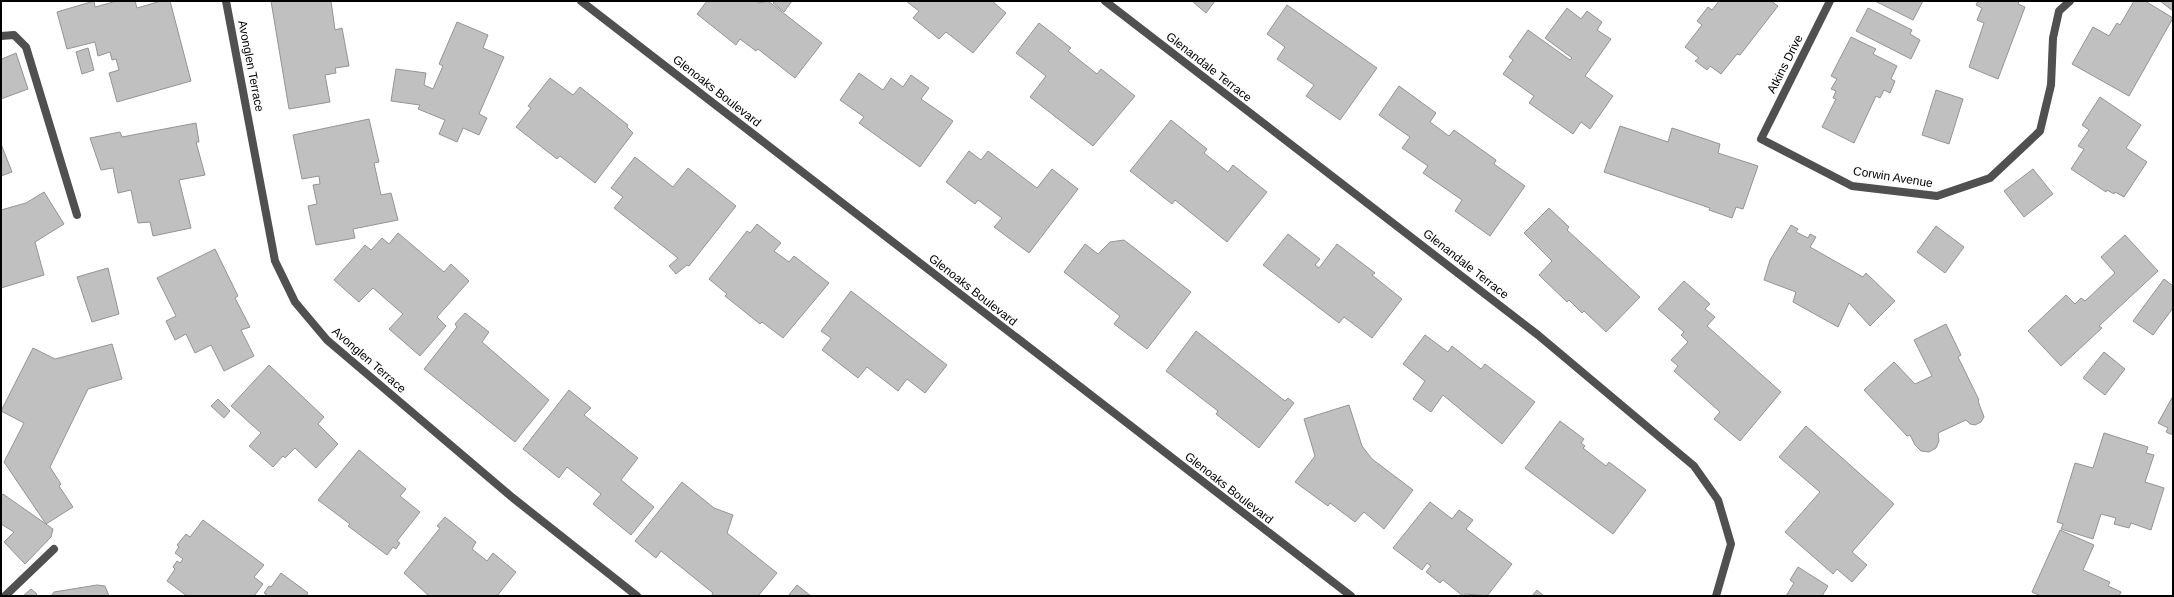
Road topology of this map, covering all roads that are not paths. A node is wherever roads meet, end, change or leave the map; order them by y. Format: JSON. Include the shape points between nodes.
{"nodes":[{"id":1,"x":226,"y":1,"type":"edge"},
{"id":2,"x":581,"y":1,"type":"edge"},
{"id":3,"x":1105,"y":1,"type":"edge"},
{"id":4,"x":1830,"y":1,"type":"edge"},
{"id":5,"x":2070,"y":1,"type":"edge"},
{"id":6,"x":1,"y":36,"type":"edge"},
{"id":7,"x":1761,"y":139,"type":"joint"},
{"id":8,"x":77,"y":215,"type":"dead end"},
{"id":9,"x":54,"y":549,"type":"dead end"},
{"id":10,"x":5,"y":596,"type":"edge"},
{"id":11,"x":637,"y":596,"type":"edge"},
{"id":12,"x":1351,"y":596,"type":"edge"},
{"id":13,"x":1716,"y":596,"type":"edge"}],
"edges":[{"from":1,"to":11,"type":"street","name":"Avonglen Terrace","via":[[275,261],[295,302],[327,340],[513,498]]},
{"from":2,"to":12,"type":"street","name":"Glenoaks Boulevard"},
{"from":3,"to":13,"type":"street","name":"Glenandale Terrace","via":[[1538,335],[1694,466],[1718,500],[1731,544]]},
{"from":4,"to":7,"type":"street","name":"Atkins Drive"},
{"from":5,"to":7,"type":"street","name":"Corwin Avenue","via":[[2059,11],[2053,38],[2051,85],[2040,131],[1990,178],[1938,196],[1852,186]]},
{"from":6,"to":8,"type":"street","via":[[14,35],[26,47]]},
{"from":9,"to":10,"type":"street"}]}
